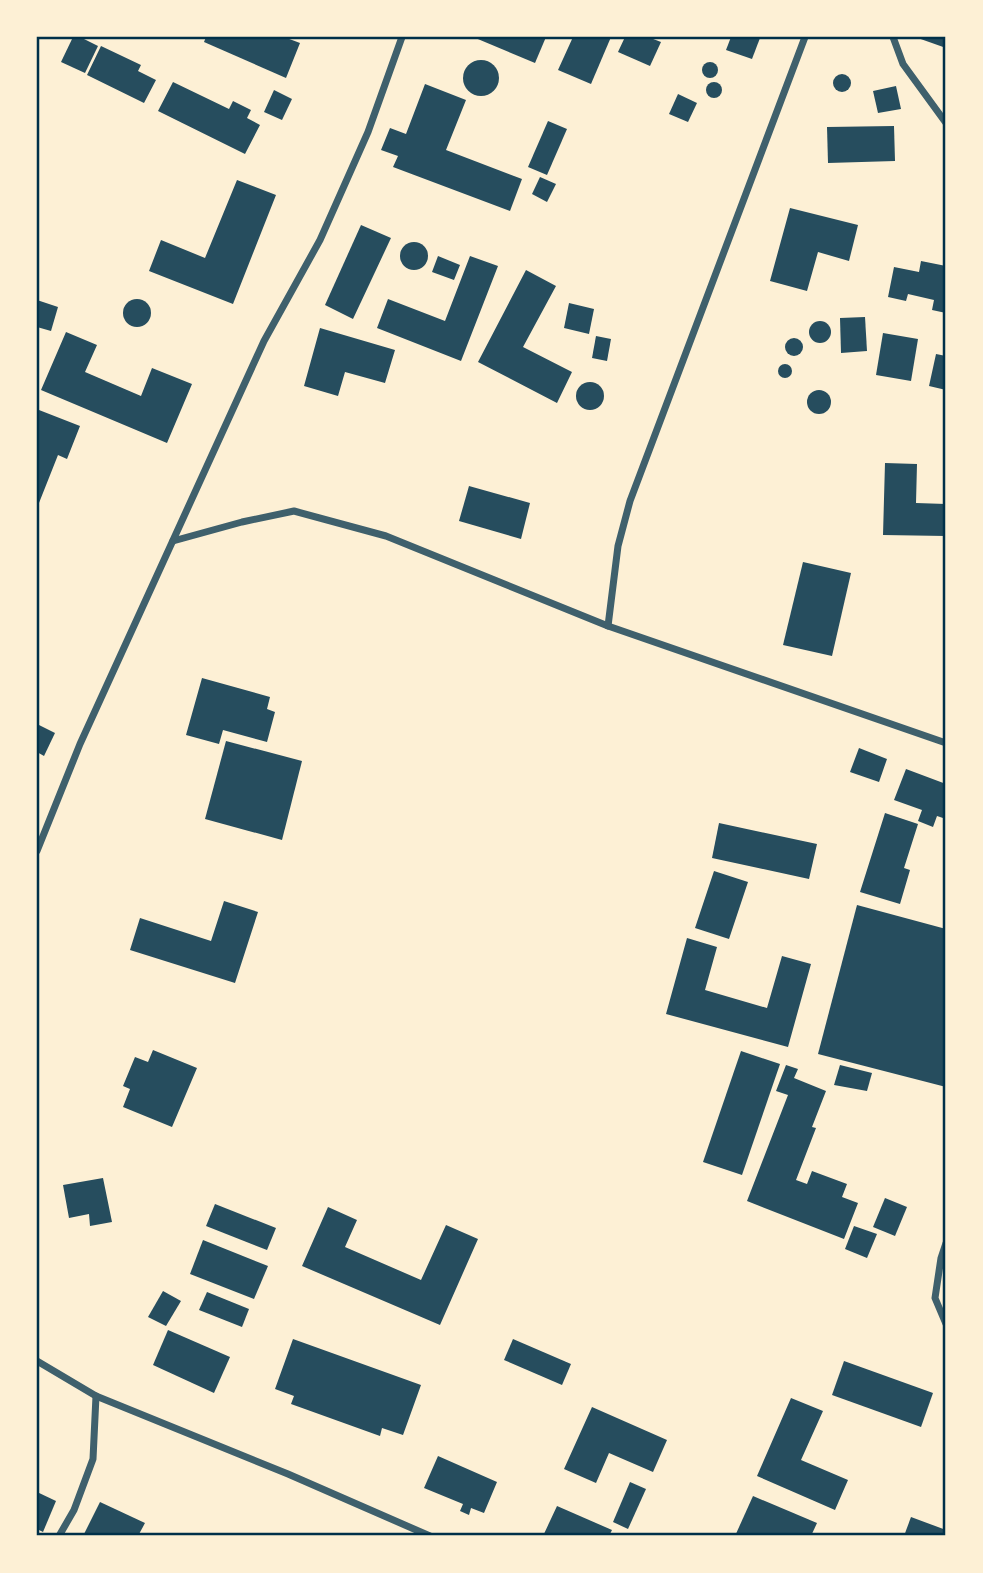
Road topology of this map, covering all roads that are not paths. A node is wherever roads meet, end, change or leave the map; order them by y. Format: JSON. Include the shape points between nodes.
{"nodes":[{"id":1,"x":402,"y":37,"type":"edge"},
{"id":2,"x":805,"y":37,"type":"edge"},
{"id":3,"x":893,"y":37,"type":"edge"},
{"id":4,"x":946,"y":123,"type":"edge"},
{"id":5,"x":173,"y":541,"type":"junction"},
{"id":6,"x":608,"y":626,"type":"junction"},
{"id":7,"x":946,"y":743,"type":"edge"},
{"id":8,"x":37,"y":851,"type":"edge"},
{"id":9,"x":946,"y":1243,"type":"edge"},
{"id":10,"x":946,"y":1324,"type":"edge"},
{"id":11,"x":37,"y":1361,"type":"edge"},
{"id":12,"x":96,"y":1396,"type":"junction"},
{"id":13,"x":59,"y":1536,"type":"edge"},
{"id":14,"x":430,"y":1536,"type":"edge"}],
"edges":[{"from":1,"to":5,"type":"street","via":[[368,132],[320,240],[264,341]]},
{"from":2,"to":6,"type":"street","via":[[630,501],[618,546]]},
{"from":3,"to":4,"type":"street","via":[[903,64]]},
{"from":5,"to":6,"type":"street","via":[[294,511],[386,536]]},
{"from":5,"to":8,"type":"street","via":[[80,744]]},
{"from":6,"to":7,"type":"street"},
{"from":9,"to":10,"type":"street","via":[[935,1298]]},
{"from":11,"to":12,"type":"street"},
{"from":12,"to":13,"type":"street","via":[[93,1459],[75,1510]]},
{"from":12,"to":14,"type":"street"}]}
